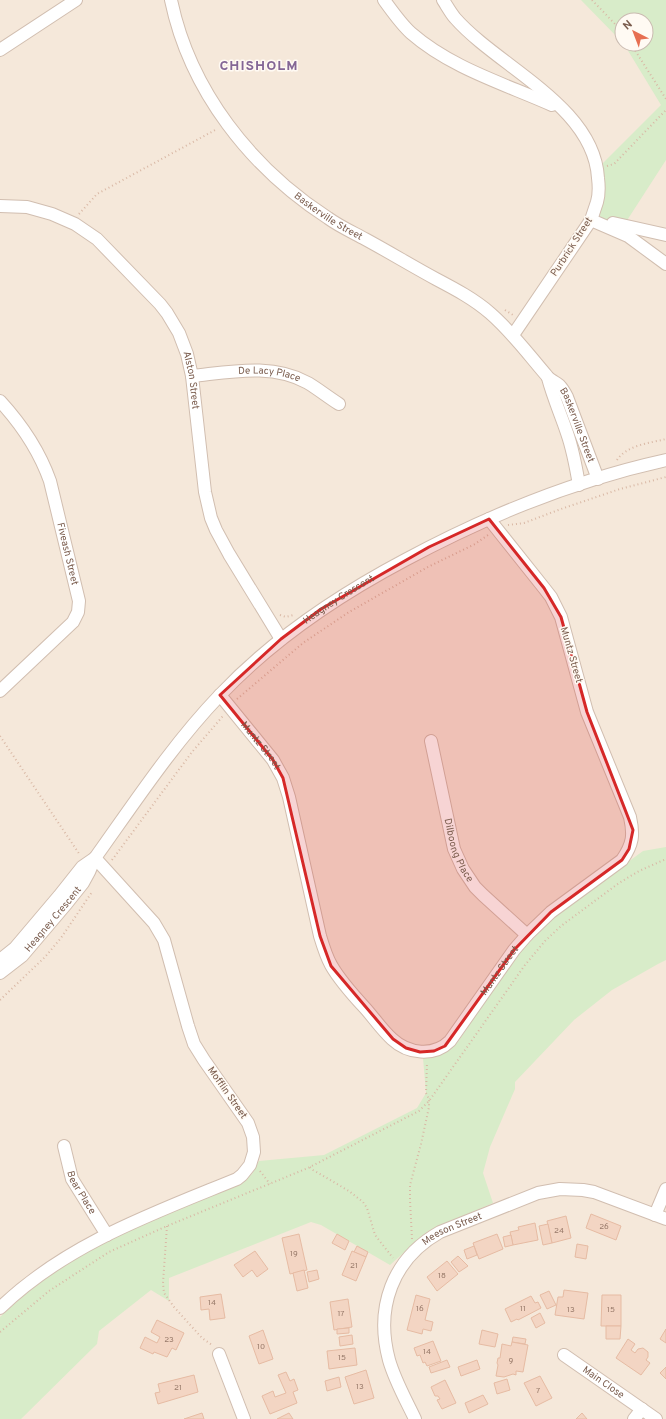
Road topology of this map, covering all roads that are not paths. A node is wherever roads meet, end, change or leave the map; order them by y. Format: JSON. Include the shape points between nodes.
{"nodes":[{"id":1,"x":76,"y":0,"type":"edge"},
{"id":2,"x":171,"y":0,"type":"edge"},
{"id":3,"x":384,"y":0,"type":"edge"},
{"id":4,"x":443,"y":0,"type":"edge"},
{"id":5,"x":0,"y":50,"type":"edge"},
{"id":6,"x":564,"y":110,"type":"junction"},
{"id":7,"x":0,"y":206,"type":"edge"},
{"id":8,"x":595,"y":221,"type":"junction"},
{"id":9,"x":666,"y":235,"type":"edge"},
{"id":10,"x":666,"y":264,"type":"edge"},
{"id":11,"x":513,"y":335,"type":"junction"},
{"id":12,"x":192,"y":376,"type":"junction"},
{"id":13,"x":548,"y":378,"type":"junction"},
{"id":14,"x":0,"y":400,"type":"edge"},
{"id":15,"x":339,"y":404,"type":"dead end"},
{"id":16,"x":666,"y":460,"type":"edge"},
{"id":17,"x":598,"y":479,"type":"junction"},
{"id":18,"x":579,"y":485,"type":"junction"},
{"id":19,"x":489,"y":519,"type":"junction"},
{"id":20,"x":281,"y":639,"type":"junction"},
{"id":21,"x":0,"y":691,"type":"edge"},
{"id":22,"x":220,"y":695,"type":"junction"},
{"id":23,"x":431,"y":741,"type":"dead end"},
{"id":24,"x":95,"y":858,"type":"junction"},
{"id":25,"x":526,"y":936,"type":"junction"},
{"id":26,"x":19,"y":952,"type":"junction"},
{"id":27,"x":0,"y":960,"type":"edge"},
{"id":28,"x":0,"y":973,"type":"edge"},
{"id":29,"x":64,"y":1146,"type":"dead end"},
{"id":30,"x":666,"y":1189,"type":"edge"},
{"id":31,"x":661,"y":1217,"type":"edge"},
{"id":32,"x":106,"y":1235,"type":"junction"},
{"id":33,"x":0,"y":1308,"type":"edge"},
{"id":34,"x":219,"y":1354,"type":"road end"},
{"id":35,"x":564,"y":1355,"type":"dead end"},
{"id":36,"x":642,"y":1410,"type":"junction"},
{"id":37,"x":244,"y":1419,"type":"edge"},
{"id":38,"x":415,"y":1419,"type":"edge"},
{"id":39,"x":634,"y":1419,"type":"edge"},
{"id":40,"x":656,"y":1419,"type":"edge"}],
"edges":[{"from":1,"to":5,"type":"street"},
{"from":2,"to":11,"type":"street","name":"Baskerville Street","via":[[187,53],[223,126],[239,139],[266,169],[296,196],[329,219],[463,294],[489,312]]},
{"from":3,"to":6,"type":"street","name":"Purbrick Street","via":[[410,32],[431,49],[454,63]]},
{"from":4,"to":6,"type":"street","name":"Purbrick Street","via":[[454,17],[473,36]]},
{"from":6,"to":8,"type":"street","name":"Purbrick Street","via":[[585,136],[594,157],[599,187]]},
{"from":7,"to":12,"type":"street","name":"Alston Street","via":[[28,207],[77,218],[167,313],[179,333]]},
{"from":8,"to":9,"type":"street"},
{"from":8,"to":10,"type":"street","via":[[628,236]]},
{"from":8,"to":11,"type":"street","name":"Purbrick Street"},
{"from":11,"to":13,"type":"street","name":"Baskerville Street"},
{"from":12,"to":15,"type":"street","name":"De Lacy Place","via":[[266,370],[287,374],[307,383]]},
{"from":12,"to":20,"type":"street","name":"Alston Street","via":[[205,492],[216,530]]},
{"from":13,"to":17,"type":"street","name":"Baskerville Street","via":[[559,386],[567,397]]},
{"from":13,"to":18,"type":"street","name":"Baskerville Street","via":[[568,435]]},
{"from":14,"to":21,"type":"street","name":"Fiveash Street","via":[[16,417],[45,468],[79,601],[78,612],[73,622]]},
{"from":16,"to":17,"type":"street","name":"Heagney Crescent"},
{"from":17,"to":18,"type":"street","name":"Heagney Crescent"},
{"from":18,"to":19,"type":"street","name":"Heagney Crescent"},
{"from":19,"to":20,"type":"street","name":"Heagney Crescent","via":[[371,578],[321,609]]},
{"from":19,"to":25,"type":"street","name":"Muntz Street","via":[[551,597],[560,616],[587,712],[633,830],[629,850],[622,860],[551,912]]},
{"from":20,"to":22,"type":"street","name":"Heagney Crescent"},
{"from":22,"to":24,"type":"street","name":"Heagney Crescent","via":[[181,738]]},
{"from":22,"to":25,"type":"street","name":"Muntz Street","via":[[273,760],[283,778],[326,956],[344,984],[392,1039],[406,1048],[420,1052],[434,1051],[445,1046]]},
{"from":23,"to":25,"type":"street","name":"Dilboong Place","via":[[454,849],[463,869],[475,887]]},
{"from":24,"to":26,"type":"street","name":"Heagney Crescent","via":[[83,883],[63,900]]},
{"from":24,"to":32,"type":"street","name":"Mofflin Street","via":[[154,924],[164,940],[194,1044],[248,1123],[253,1137],[254,1152],[250,1165],[237,1179]]},
{"from":26,"to":27,"type":"street","name":"Heagney Crescent"},
{"from":26,"to":28,"type":"street","name":"Heagney Crescent"},
{"from":29,"to":32,"type":"street","name":"Bear Place","via":[[72,1180]]},
{"from":30,"to":31,"type":"street"},
{"from":31,"to":38,"type":"street","name":"Meeson Street","via":[[594,1192],[560,1189],[538,1193],[440,1232],[416,1249],[394,1278],[387,1299],[384,1322],[389,1359]]},
{"from":32,"to":33,"type":"street","via":[[38,1276]]},
{"from":34,"to":37,"type":"street"},
{"from":35,"to":36,"type":"street","name":"Main Close"},
{"from":36,"to":39,"type":"street"},
{"from":36,"to":40,"type":"street","name":"Main Close"}]}
